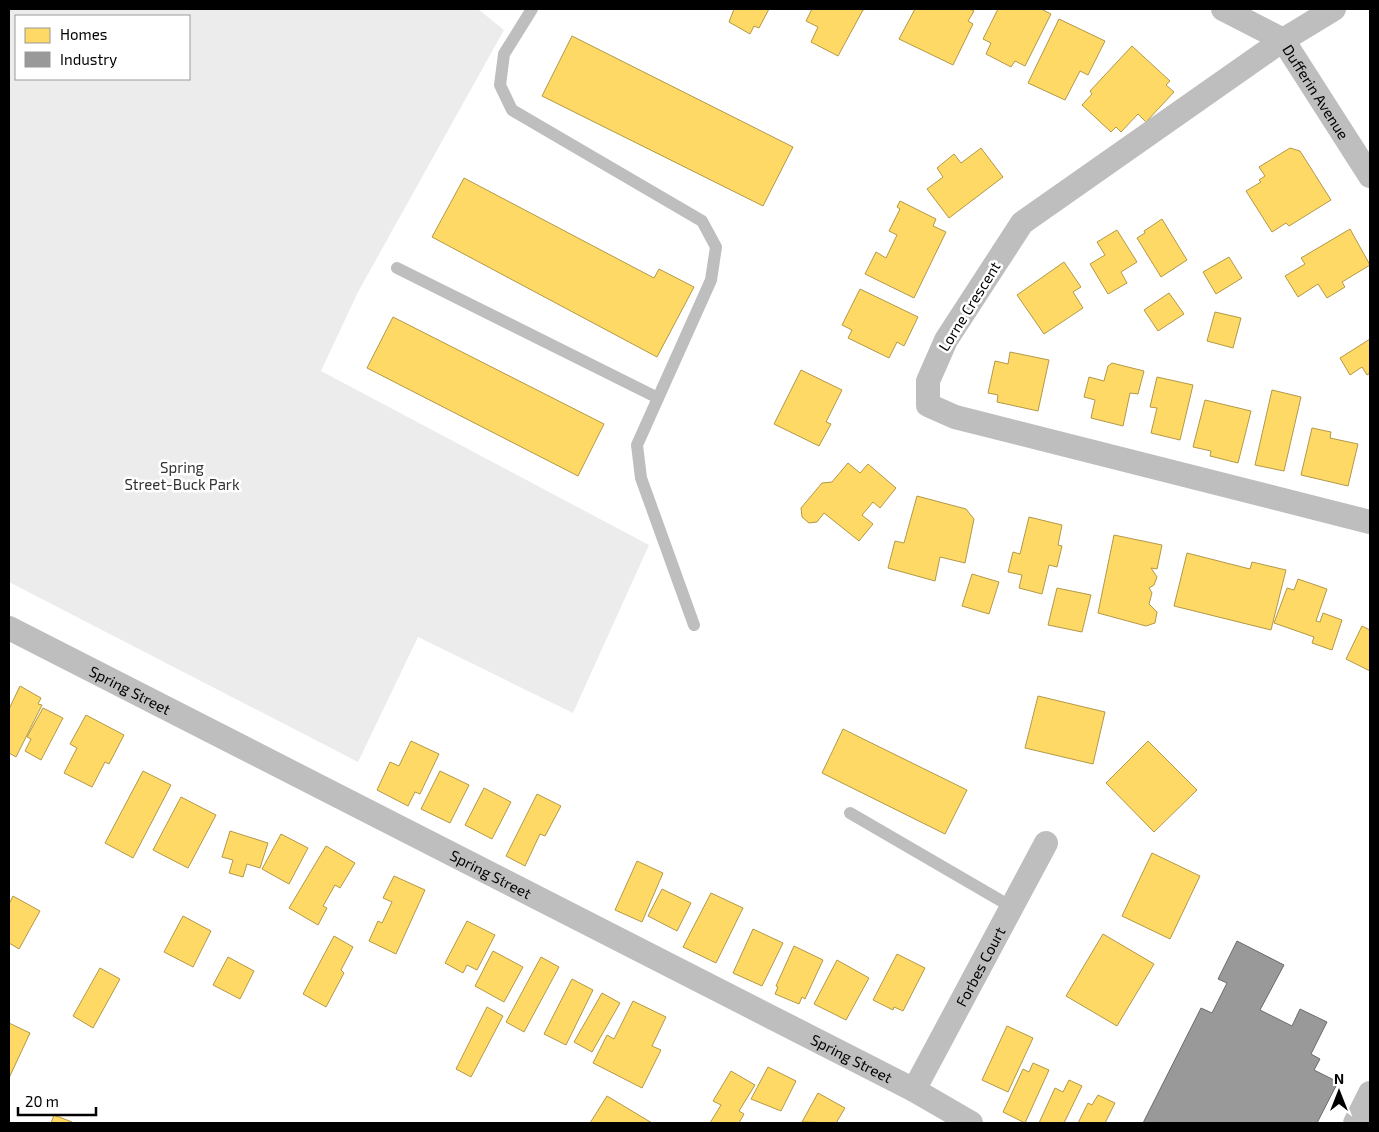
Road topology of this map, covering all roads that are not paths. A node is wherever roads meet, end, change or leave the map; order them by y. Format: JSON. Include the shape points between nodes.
{"nodes":[{"id":1,"x":532,"y":9,"type":"edge"},
{"id":2,"x":1223,"y":9,"type":"edge"},
{"id":3,"x":1324,"y":11,"type":"edge"},
{"id":4,"x":1283,"y":40,"type":"junction"},
{"id":5,"x":1370,"y":176,"type":"edge"},
{"id":6,"x":397,"y":268,"type":"dead end"},
{"id":7,"x":658,"y":398,"type":"junction"},
{"id":8,"x":1370,"y":522,"type":"edge"},
{"id":9,"x":694,"y":625,"type":"dead end"},
{"id":10,"x":9,"y":628,"type":"edge"},
{"id":11,"x":850,"y":813,"type":"dead end"},
{"id":12,"x":1046,"y":843,"type":"dead end"},
{"id":13,"x":1010,"y":906,"type":"junction"},
{"id":14,"x":914,"y":1090,"type":"junction"},
{"id":15,"x":1370,"y":1093,"type":"edge"},
{"id":16,"x":945,"y":1117,"type":"edge"},
{"id":17,"x":971,"y":1123,"type":"edge"},
{"id":18,"x":1356,"y":1123,"type":"edge"}],
"edges":[{"from":1,"to":7,"type":"lane","via":[[504,54],[500,85],[512,110],[702,222],[716,247],[711,280]]},
{"from":2,"to":4,"type":"street","name":"Dufferin Avenue"},
{"from":3,"to":4,"type":"street","name":"Lorne Crescent"},
{"from":4,"to":5,"type":"street","name":"Dufferin Avenue"},
{"from":4,"to":8,"type":"street","name":"Lorne Crescent","via":[[1022,223],[946,340],[928,381],[928,405],[955,417]]},
{"from":6,"to":7,"type":"lane"},
{"from":7,"to":9,"type":"lane","via":[[637,445],[641,478]]},
{"from":10,"to":14,"type":"street","name":"Spring Street"},
{"from":11,"to":13,"type":"lane"},
{"from":12,"to":13,"type":"street","name":"Forbes Court"},
{"from":13,"to":14,"type":"street","name":"Forbes Court"},
{"from":14,"to":16,"type":"street","name":"Spring Street"},
{"from":15,"to":18,"type":"street"},
{"from":16,"to":17,"type":"street","name":"Spring Street"}]}
